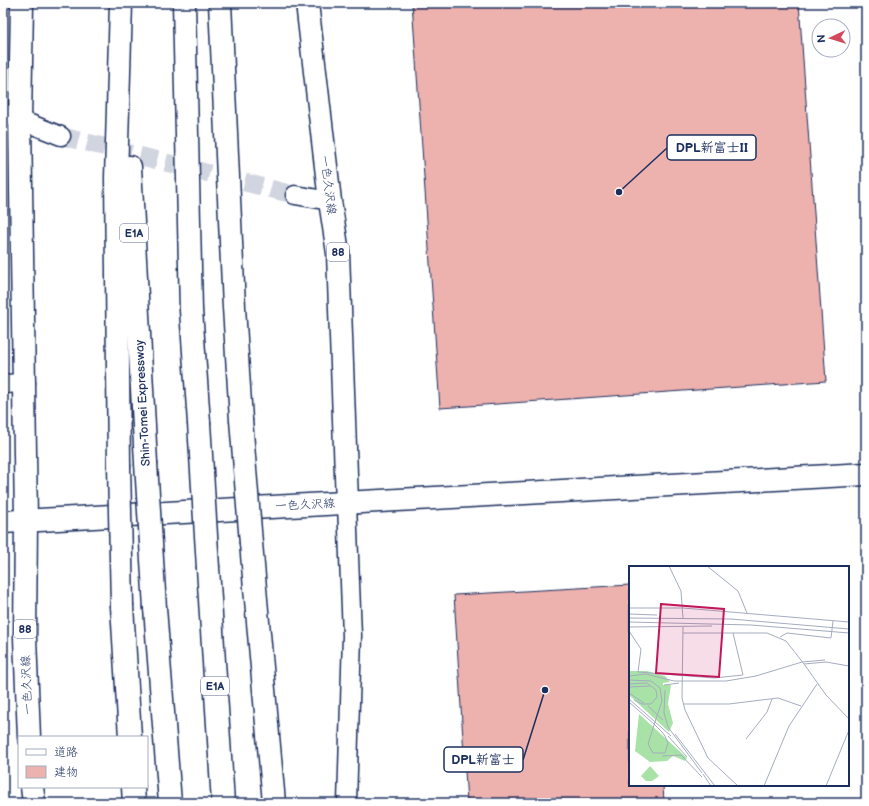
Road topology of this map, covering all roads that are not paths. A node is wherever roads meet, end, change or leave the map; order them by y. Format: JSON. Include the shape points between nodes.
{"nodes":[{"id":1,"x":22,"y":3,"type":"edge"},
{"id":2,"x":121,"y":3,"type":"edge"},
{"id":3,"x":126,"y":3,"type":"edge"},
{"id":4,"x":184,"y":3,"type":"edge"},
{"id":5,"x":220,"y":3,"type":"edge"},
{"id":6,"x":306,"y":3,"type":"edge"},
{"id":7,"x":11,"y":117,"type":"edge"},
{"id":8,"x":61,"y":136,"type":"tunnel mouth"},
{"id":9,"x":296,"y":195,"type":"tunnel mouth"},
{"id":10,"x":330,"y":201,"type":"junction"},
{"id":11,"x":26,"y":383,"type":"junction"},
{"id":12,"x":3,"y":384,"type":"edge"},
{"id":13,"x":866,"y":474,"type":"edge"},
{"id":14,"x":346,"y":503,"type":"junction"},
{"id":15,"x":26,"y":520,"type":"junction"},
{"id":16,"x":3,"y":522,"type":"edge"},
{"id":17,"x":29,"y":736,"type":"edge"},
{"id":18,"x":130,"y":736,"type":"edge"},
{"id":19,"x":32,"y":788,"type":"edge"},
{"id":20,"x":133,"y":788,"type":"edge"},
{"id":21,"x":34,"y":803,"type":"edge"},
{"id":22,"x":134,"y":803,"type":"edge"},
{"id":23,"x":170,"y":803,"type":"edge"},
{"id":24,"x":222,"y":803,"type":"edge"},
{"id":25,"x":274,"y":803,"type":"edge"},
{"id":26,"x":347,"y":803,"type":"edge"}],
"edges":[{"from":1,"to":7,"type":"main road"},
{"from":2,"to":18,"type":"main road","bridge":true,"via":[[116,178],[122,606]]},
{"from":3,"to":23,"type":"main road","name":"Shin-Tomei Expressway","number":"E1A","bridge":true,"via":[[129,141],[146,463]]},
{"from":4,"to":24,"type":"main road","number":"E1A","bridge":true,"via":[[191,310]]},
{"from":5,"to":25,"type":"main road","bridge":true,"via":[[241,420]]},
{"from":6,"to":10,"type":"main road","name":"一色久沢線","number":"88"},
{"from":7,"to":8,"type":"street"},
{"from":7,"to":11,"type":"main road"},
{"from":9,"to":10,"type":"street"},
{"from":10,"to":14,"type":"main road","name":"一色久沢線","number":"88","via":[[338,253]]},
{"from":11,"to":12,"type":"street"},
{"from":11,"to":15,"type":"main road"},
{"from":13,"to":14,"type":"main road"},
{"from":14,"to":15,"type":"main road","name":"一色久沢線"},
{"from":14,"to":26,"type":"street","via":[[352,636]]},
{"from":15,"to":16,"type":"main road"},
{"from":15,"to":17,"type":"main road","name":"一色久沢線","number":"88","via":[[25,638]]},
{"from":19,"to":21,"type":"main road"},
{"from":20,"to":22,"type":"main road"}]}
